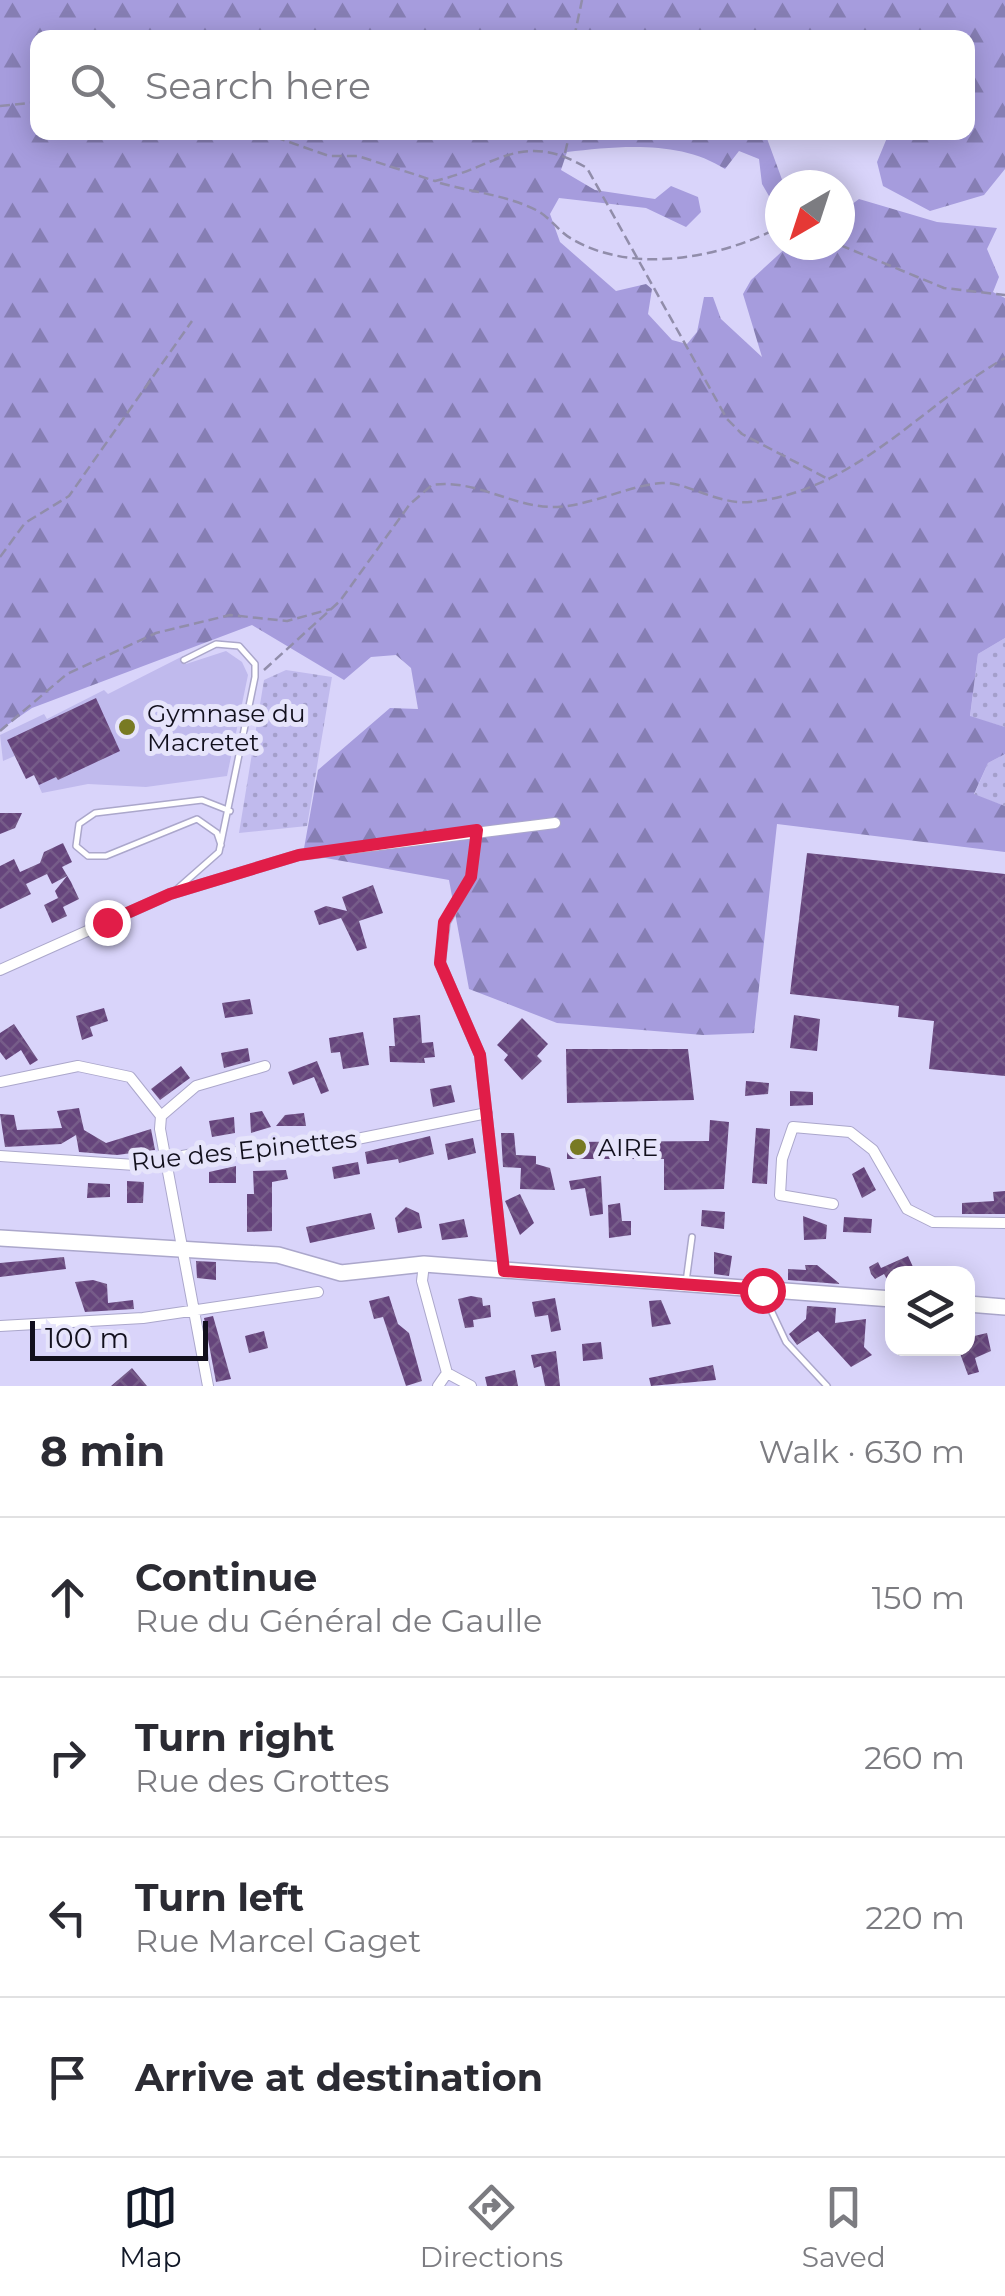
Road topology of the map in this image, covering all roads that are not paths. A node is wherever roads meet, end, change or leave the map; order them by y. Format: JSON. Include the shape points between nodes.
{"nodes":[{"id":1,"x":184,"y":660,"type":"dead end"},
{"id":2,"x":230,"y":811,"type":"junction"},
{"id":3,"x":555,"y":823,"type":"dead end"},
{"id":4,"x":477,"y":830,"type":"junction"},
{"id":5,"x":222,"y":845,"type":"junction"},
{"id":6,"x":170,"y":894,"type":"junction"},
{"id":7,"x":0,"y":970,"type":"edge"},
{"id":8,"x":264,"y":1066,"type":"dead end"},
{"id":9,"x":0,"y":1082,"type":"edge"},
{"id":10,"x":486,"y":1113,"type":"junction"},
{"id":11,"x":162,"y":1116,"type":"junction"},
{"id":12,"x":0,"y":1156,"type":"edge"},
{"id":13,"x":169,"y":1160,"type":"junction"},
{"id":14,"x":833,"y":1204,"type":"dead end"},
{"id":15,"x":1005,"y":1223,"type":"edge"},
{"id":16,"x":692,"y":1237,"type":"dead end"},
{"id":17,"x":0,"y":1238,"type":"edge"},
{"id":18,"x":184,"y":1250,"type":"junction"},
{"id":19,"x":424,"y":1264,"type":"junction"},
{"id":20,"x":504,"y":1271,"type":"junction"},
{"id":21,"x":686,"y":1285,"type":"junction"},
{"id":22,"x":762,"y":1290,"type":"junction"},
{"id":23,"x":318,"y":1292,"type":"dead end"},
{"id":24,"x":885,"y":1299,"type":"edge"},
{"id":25,"x":975,"y":1305,"type":"edge"},
{"id":26,"x":1005,"y":1307,"type":"edge"},
{"id":27,"x":194,"y":1309,"type":"junction"},
{"id":28,"x":0,"y":1326,"type":"edge"},
{"id":29,"x":447,"y":1373,"type":"junction"},
{"id":30,"x":208,"y":1386,"type":"edge"},
{"id":31,"x":438,"y":1386,"type":"edge"},
{"id":32,"x":471,"y":1386,"type":"edge"},
{"id":33,"x":827,"y":1386,"type":"edge"}],
"edges":[{"from":1,"to":2,"type":"lane","via":[[216,644],[239,646],[255,664]]},
{"from":2,"to":5,"type":"lane"},
{"from":2,"to":5,"type":"lane","via":[[202,800],[94,812],[75,836],[88,856],[106,856],[197,819]]},
{"from":3,"to":4,"type":"street"},
{"from":4,"to":6,"type":"street","via":[[299,855]]},
{"from":4,"to":10,"type":"street","via":[[471,877],[444,922],[440,963],[480,1055]]},
{"from":5,"to":6,"type":"lane"},
{"from":6,"to":7,"type":"street"},
{"from":8,"to":11,"type":"street","via":[[196,1086]]},
{"from":9,"to":11,"type":"street","via":[[78,1066],[130,1076]]},
{"from":10,"to":13,"type":"street","name":"Rue des Epinettes","via":[[306,1148]]},
{"from":10,"to":20,"type":"street"},
{"from":11,"to":13,"type":"street"},
{"from":12,"to":13,"type":"street","name":"Rue des Epinettes","via":[[136,1165]]},
{"from":13,"to":18,"type":"street"},
{"from":14,"to":15,"type":"street","via":[[780,1195],[793,1126],[850,1132],[873,1150],[907,1209],[933,1222]]},
{"from":16,"to":21,"type":"lane"},
{"from":17,"to":18,"type":"main road"},
{"from":18,"to":19,"type":"main road","via":[[278,1255],[341,1273]]},
{"from":18,"to":27,"type":"street"},
{"from":19,"to":20,"type":"main road"},
{"from":19,"to":29,"type":"street","via":[[422,1282]]},
{"from":20,"to":21,"type":"main road"},
{"from":21,"to":22,"type":"main road"},
{"from":22,"to":24,"type":"main road"},
{"from":22,"to":33,"type":"lane","via":[[786,1342]]},
{"from":23,"to":27,"type":"street"},
{"from":25,"to":26,"type":"main road"},
{"from":27,"to":28,"type":"street","via":[[85,1324]]},
{"from":27,"to":30,"type":"street"},
{"from":29,"to":31,"type":"street"},
{"from":29,"to":32,"type":"street"}]}
